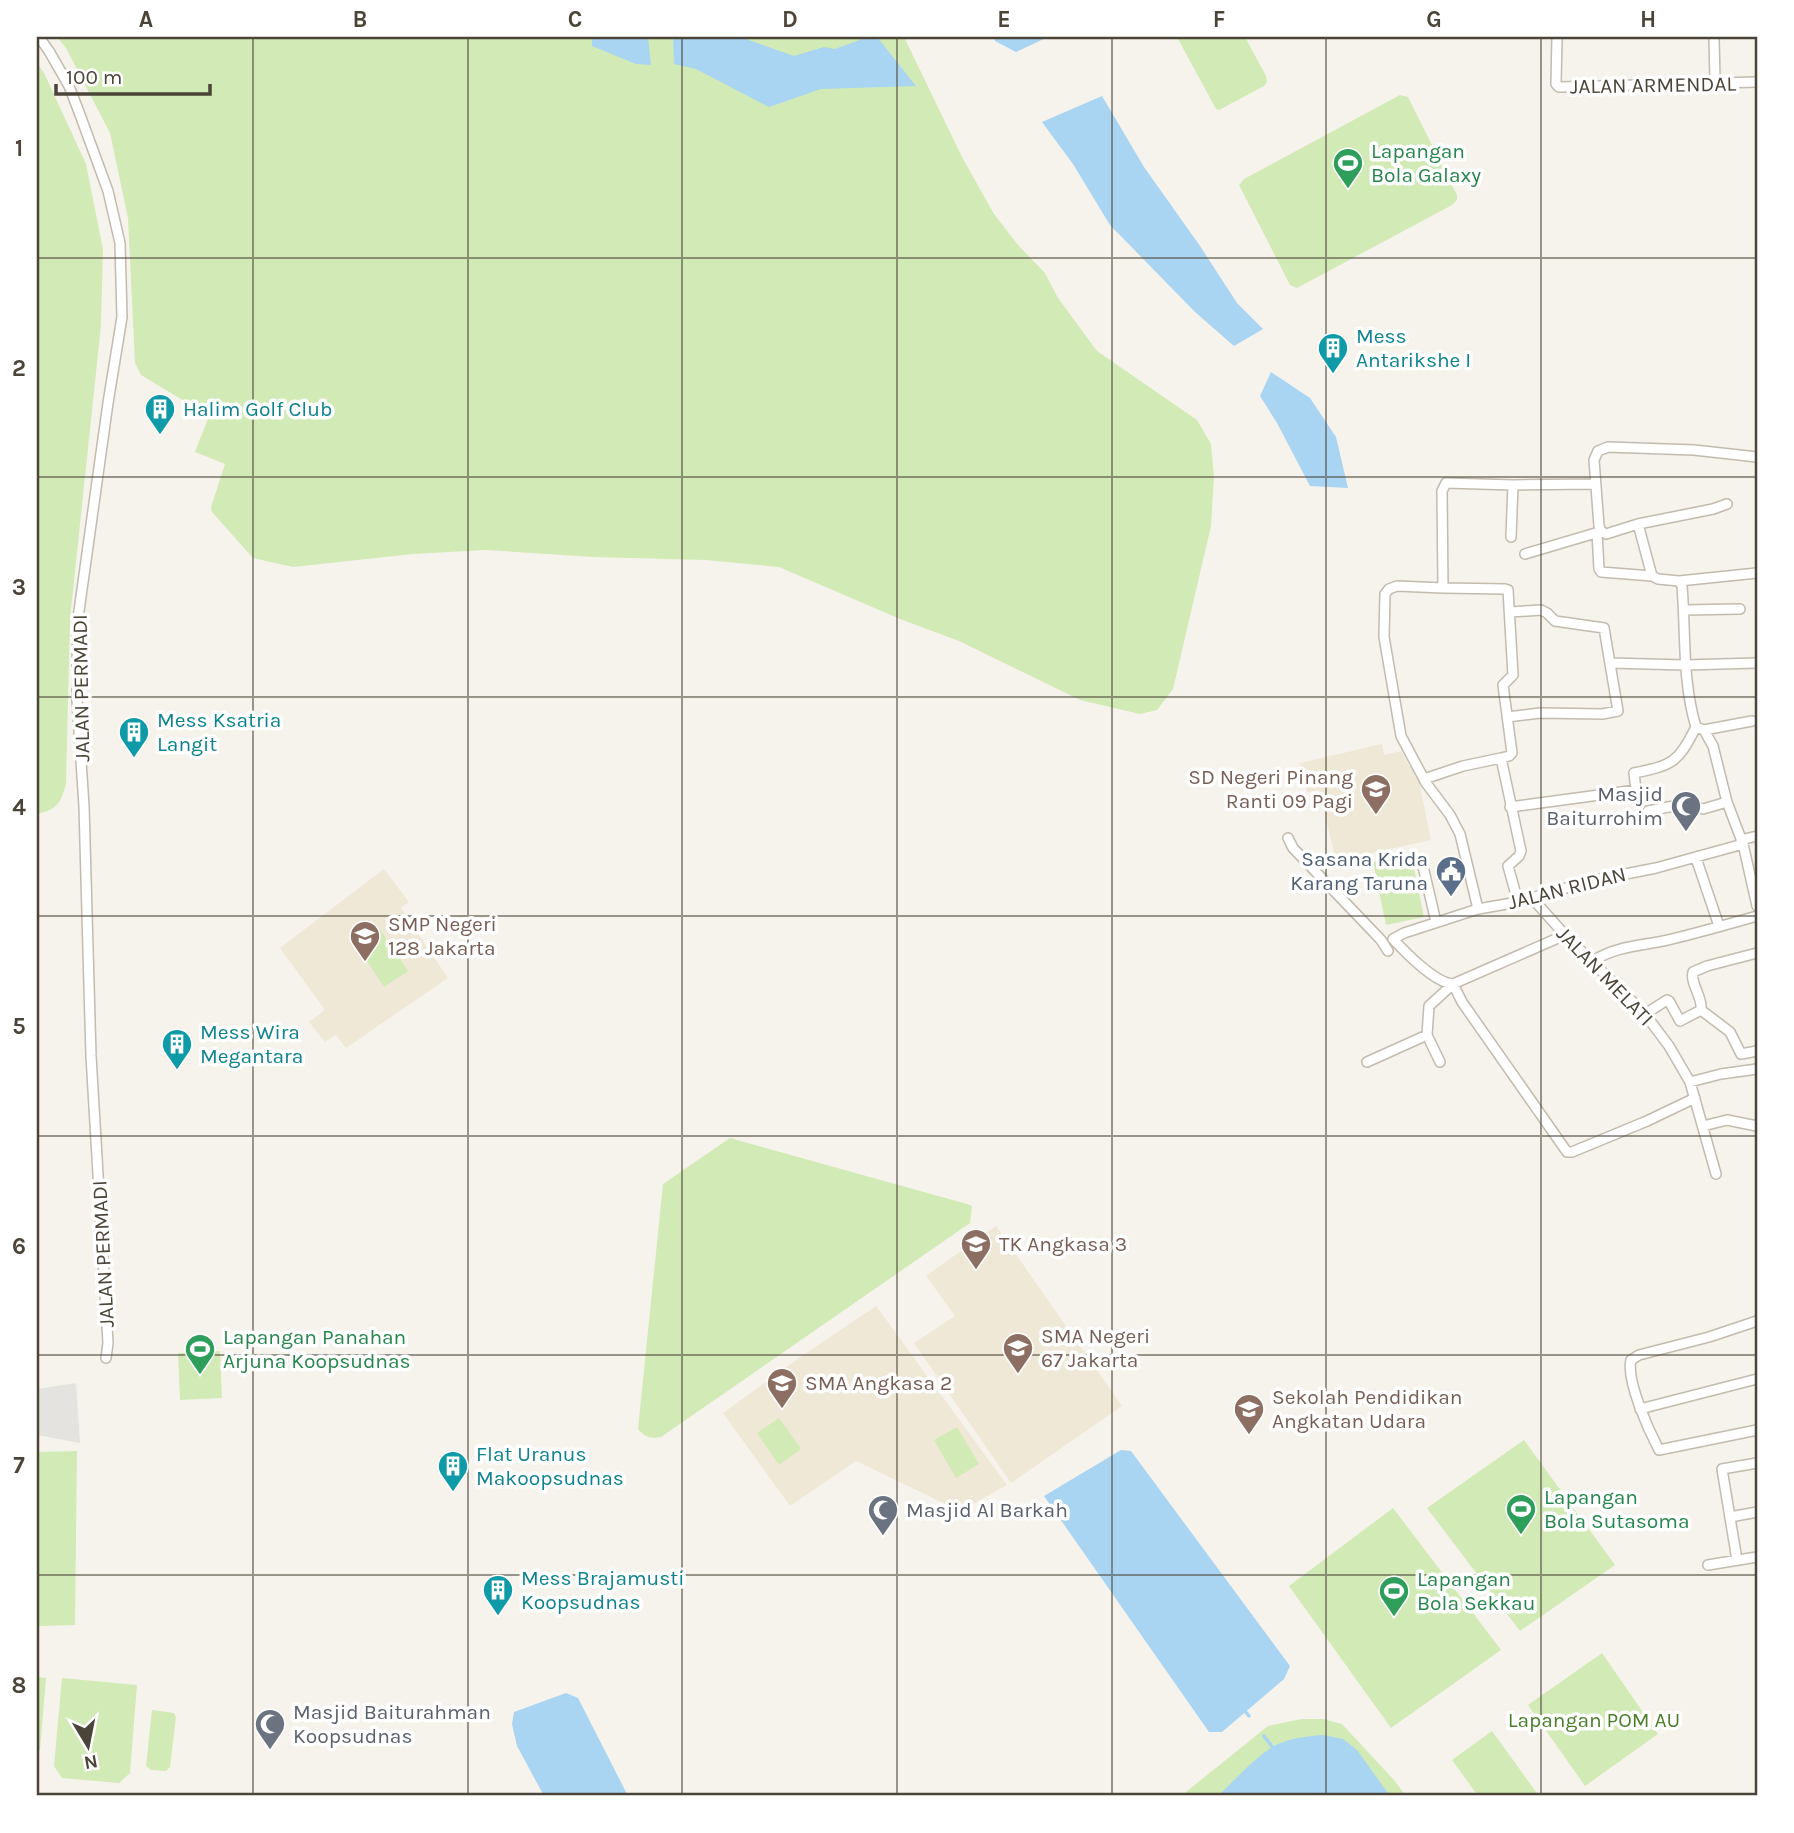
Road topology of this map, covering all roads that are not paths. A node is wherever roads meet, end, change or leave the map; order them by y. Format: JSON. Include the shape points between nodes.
{"nodes":[{"id":1,"x":39,"y":37,"type":"edge"},
{"id":2,"x":1556,"y":37,"type":"edge"},
{"id":3,"x":1714,"y":37,"type":"edge"},
{"id":4,"x":1715,"y":82,"type":"junction"},
{"id":5,"x":1757,"y":82,"type":"edge"},
{"id":6,"x":1757,"y":457,"type":"edge"},
{"id":7,"x":1595,"y":484,"type":"junction"},
{"id":8,"x":1513,"y":485,"type":"junction"},
{"id":9,"x":1727,"y":505,"type":"dead end"},
{"id":10,"x":1638,"y":524,"type":"junction"},
{"id":11,"x":1599,"y":532,"type":"junction"},
{"id":12,"x":1511,"y":537,"type":"dead end"},
{"id":13,"x":1525,"y":554,"type":"dead end"},
{"id":14,"x":1757,"y":573,"type":"edge"},
{"id":15,"x":1652,"y":576,"type":"junction"},
{"id":16,"x":1679,"y":581,"type":"junction"},
{"id":17,"x":1443,"y":589,"type":"junction"},
{"id":18,"x":1740,"y":609,"type":"dead end"},
{"id":19,"x":1684,"y":610,"type":"junction"},
{"id":20,"x":1511,"y":612,"type":"junction"},
{"id":21,"x":1610,"y":663,"type":"junction"},
{"id":22,"x":1757,"y":663,"type":"edge"},
{"id":23,"x":1685,"y":665,"type":"junction"},
{"id":24,"x":1507,"y":717,"type":"junction"},
{"id":25,"x":1752,"y":721,"type":"dead end"},
{"id":26,"x":1700,"y":729,"type":"junction"},
{"id":27,"x":1501,"y":758,"type":"junction"},
{"id":28,"x":1424,"y":779,"type":"junction"},
{"id":29,"x":1727,"y":802,"type":"junction"},
{"id":30,"x":1510,"y":807,"type":"junction"},
{"id":31,"x":1648,"y":811,"type":"dead end"},
{"id":32,"x":1757,"y":836,"type":"edge"},
{"id":33,"x":1287,"y":838,"type":"dead end"},
{"id":34,"x":1742,"y":842,"type":"junction"},
{"id":35,"x":1696,"y":858,"type":"junction"},
{"id":36,"x":1422,"y":862,"type":"dead end"},
{"id":37,"x":1532,"y":898,"type":"junction"},
{"id":38,"x":1518,"y":902,"type":"junction"},
{"id":39,"x":1757,"y":906,"type":"edge"},
{"id":40,"x":1478,"y":909,"type":"junction"},
{"id":41,"x":1757,"y":916,"type":"edge"},
{"id":42,"x":1436,"y":922,"type":"junction"},
{"id":43,"x":1718,"y":926,"type":"junction"},
{"id":44,"x":1565,"y":934,"type":"junction"},
{"id":45,"x":1388,"y":951,"type":"dead end"},
{"id":46,"x":1757,"y":953,"type":"edge"},
{"id":47,"x":1593,"y":961,"type":"junction"},
{"id":48,"x":1453,"y":984,"type":"junction"},
{"id":49,"x":1701,"y":1010,"type":"junction"},
{"id":50,"x":1645,"y":1014,"type":"junction"},
{"id":51,"x":1427,"y":1035,"type":"junction"},
{"id":52,"x":1757,"y":1051,"type":"edge"},
{"id":53,"x":1367,"y":1062,"type":"dead end"},
{"id":54,"x":1440,"y":1062,"type":"dead end"},
{"id":55,"x":1757,"y":1069,"type":"edge"},
{"id":56,"x":1690,"y":1082,"type":"junction"},
{"id":57,"x":1695,"y":1098,"type":"junction"},
{"id":58,"x":1703,"y":1126,"type":"junction"},
{"id":59,"x":1757,"y":1126,"type":"edge"},
{"id":60,"x":1716,"y":1174,"type":"dead end"},
{"id":61,"x":1757,"y":1321,"type":"edge"},
{"id":62,"x":106,"y":1359,"type":"dead end"},
{"id":63,"x":1757,"y":1379,"type":"edge"},
{"id":64,"x":1640,"y":1409,"type":"junction"},
{"id":65,"x":1757,"y":1430,"type":"edge"},
{"id":66,"x":1757,"y":1463,"type":"edge"},
{"id":67,"x":1757,"y":1512,"type":"edge"},
{"id":68,"x":1730,"y":1517,"type":"junction"},
{"id":69,"x":1757,"y":1557,"type":"edge"},
{"id":70,"x":1737,"y":1560,"type":"junction"},
{"id":71,"x":1708,"y":1565,"type":"dead end"}],
"edges":[{"from":1,"to":62,"type":"street","name":"JALAN PERMADI","via":[[74,99],[108,191],[120,243],[122,317],[78,618],[77,667]]},
{"from":2,"to":4,"type":"street","name":"JALAN ARMENDAL","via":[[1559,87]]},
{"from":3,"to":4,"type":"street"},
{"from":4,"to":5,"type":"street","name":"JALAN ARMENDAL"},
{"from":6,"to":7,"type":"street","via":[[1608,447],[1595,455]]},
{"from":7,"to":8,"type":"street"},
{"from":7,"to":11,"type":"street"},
{"from":8,"to":12,"type":"street"},
{"from":8,"to":17,"type":"street","via":[[1446,483],[1441,491]]},
{"from":9,"to":10,"type":"street"},
{"from":10,"to":11,"type":"street"},
{"from":10,"to":15,"type":"street"},
{"from":11,"to":13,"type":"street"},
{"from":11,"to":15,"type":"street","via":[[1601,572]]},
{"from":14,"to":16,"type":"street"},
{"from":15,"to":16,"type":"street"},
{"from":16,"to":19,"type":"street"},
{"from":17,"to":20,"type":"street","via":[[1507,589]]},
{"from":17,"to":28,"type":"street","via":[[1397,586],[1385,594],[1384,637],[1401,736]]},
{"from":18,"to":19,"type":"street"},
{"from":19,"to":23,"type":"street"},
{"from":20,"to":21,"type":"street","via":[[1541,610],[1555,621],[1604,628]]},
{"from":20,"to":24,"type":"street","via":[[1513,675],[1503,685]]},
{"from":21,"to":23,"type":"street"},
{"from":21,"to":24,"type":"street","via":[[1618,711]]},
{"from":22,"to":23,"type":"street"},
{"from":23,"to":26,"type":"street","via":[[1689,699]]},
{"from":24,"to":27,"type":"street","via":[[1512,753]]},
{"from":25,"to":26,"type":"street"},
{"from":26,"to":29,"type":"street","via":[[1713,746]]},
{"from":26,"to":30,"type":"street","via":[[1674,761],[1634,773],[1636,790]]},
{"from":27,"to":28,"type":"street"},
{"from":27,"to":30,"type":"street"},
{"from":28,"to":40,"type":"street","via":[[1460,834]]},
{"from":29,"to":31,"type":"street","via":[[1703,809],[1684,804]]},
{"from":29,"to":34,"type":"street"},
{"from":30,"to":38,"type":"street","via":[[1521,851],[1508,866]]},
{"from":32,"to":34,"type":"street","name":"JALAN RIDAN"},
{"from":33,"to":45,"type":"street"},
{"from":34,"to":35,"type":"street","name":"JALAN RIDAN"},
{"from":34,"to":39,"type":"street"},
{"from":35,"to":37,"type":"street","name":"JALAN RIDAN"},
{"from":35,"to":43,"type":"street"},
{"from":36,"to":42,"type":"street"},
{"from":37,"to":38,"type":"street","name":"JALAN RIDAN"},
{"from":37,"to":44,"type":"street","name":"JALAN MELATI"},
{"from":38,"to":40,"type":"street","name":"JALAN RIDAN"},
{"from":40,"to":42,"type":"street","name":"JALAN RIDAN"},
{"from":41,"to":43,"type":"street"},
{"from":42,"to":48,"type":"street","name":"JALAN RIDAN","via":[[1393,939],[1412,960]]},
{"from":43,"to":47,"type":"street","via":[[1624,948]]},
{"from":44,"to":47,"type":"street","name":"JALAN MELATI"},
{"from":44,"to":48,"type":"street"},
{"from":46,"to":49,"type":"street","via":[[1692,973]]},
{"from":47,"to":50,"type":"street","name":"JALAN MELATI"},
{"from":48,"to":51,"type":"street","via":[[1429,1006]]},
{"from":48,"to":57,"type":"street","via":[[1567,1152]]},
{"from":49,"to":50,"type":"street","via":[[1680,1021],[1667,1000]]},
{"from":49,"to":52,"type":"street","via":[[1730,1032],[1741,1054]]},
{"from":50,"to":56,"type":"street","name":"JALAN MELATI"},
{"from":51,"to":53,"type":"street"},
{"from":51,"to":54,"type":"street"},
{"from":55,"to":56,"type":"street"},
{"from":56,"to":57,"type":"street","name":"JALAN MELATI"},
{"from":57,"to":58,"type":"street","name":"JALAN MELATI"},
{"from":58,"to":59,"type":"street","via":[[1727,1120]]},
{"from":58,"to":60,"type":"street","name":"JALAN MELATI"},
{"from":61,"to":64,"type":"street","via":[[1631,1360]]},
{"from":63,"to":64,"type":"street"},
{"from":64,"to":65,"type":"street","via":[[1662,1451]]},
{"from":66,"to":68,"type":"street","via":[[1722,1469]]},
{"from":67,"to":68,"type":"street"},
{"from":68,"to":70,"type":"street"},
{"from":69,"to":70,"type":"street"},
{"from":70,"to":71,"type":"street"}]}
